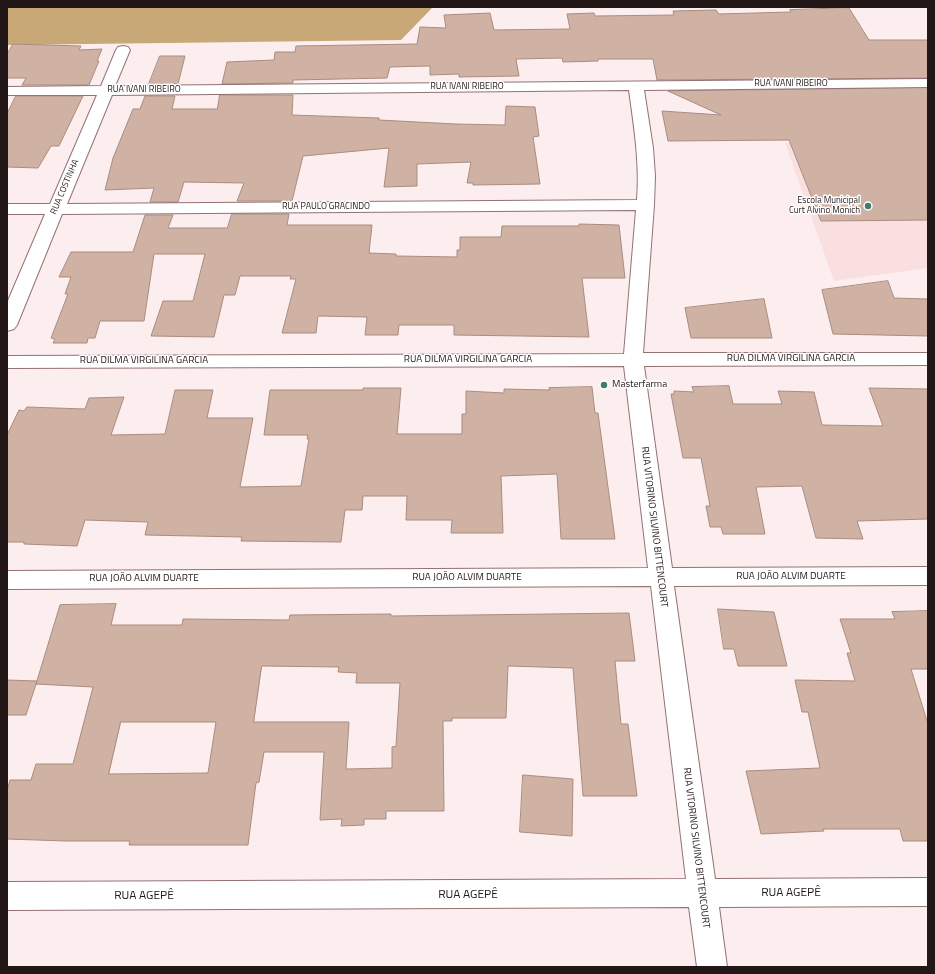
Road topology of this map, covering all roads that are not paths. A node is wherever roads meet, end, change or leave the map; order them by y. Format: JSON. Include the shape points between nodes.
{"nodes":[{"id":1,"x":123,"y":50,"type":"dead end"},
{"id":2,"x":928,"y":83,"type":"edge"},
{"id":3,"x":636,"y":86,"type":"junction"},
{"id":4,"x":106,"y":90,"type":"junction"},
{"id":5,"x":7,"y":91,"type":"edge"},
{"id":6,"x":646,"y":205,"type":"junction"},
{"id":7,"x":7,"y":209,"type":"edge"},
{"id":8,"x":56,"y":209,"type":"junction"},
{"id":9,"x":7,"y":325,"type":"edge"},
{"id":10,"x":928,"y":359,"type":"edge"},
{"id":11,"x":633,"y":360,"type":"junction"},
{"id":12,"x":7,"y":362,"type":"edge"},
{"id":13,"x":928,"y":576,"type":"edge"},
{"id":14,"x":661,"y":577,"type":"junction"},
{"id":15,"x":7,"y":580,"type":"edge"},
{"id":16,"x":928,"y":892,"type":"edge"},
{"id":17,"x":702,"y":894,"type":"junction"},
{"id":18,"x":7,"y":896,"type":"edge"},
{"id":19,"x":712,"y":967,"type":"edge"}],
"edges":[{"from":1,"to":4,"type":"street","name":"RUA COSTINHA"},
{"from":2,"to":3,"type":"street","name":"RUA IVANI RIBEIRO"},
{"from":3,"to":4,"type":"street","name":"RUA IVANI RIBEIRO"},
{"from":3,"to":6,"type":"street","name":"RUA VITORINO SILVINO BITTENCOURT","via":[[645,148]]},
{"from":4,"to":5,"type":"street","name":"RUA IVANI RIBEIRO"},
{"from":4,"to":8,"type":"street","name":"RUA COSTINHA"},
{"from":6,"to":8,"type":"street","name":"RUA PAULO GRACINDO"},
{"from":6,"to":11,"type":"street","name":"RUA VITORINO SILVINO BITTENCOURT"},
{"from":7,"to":8,"type":"street","name":"RUA PAULO GRACINDO"},
{"from":8,"to":9,"type":"street","name":"RUA COSTINHA"},
{"from":10,"to":11,"type":"street","name":"RUA DILMA VIRGILINA GARCIA"},
{"from":11,"to":12,"type":"street","name":"RUA DILMA VIRGILINA GARCIA"},
{"from":11,"to":14,"type":"street","name":"RUA VITORINO SILVINO BITTENCOURT"},
{"from":13,"to":14,"type":"street","name":"RUA JOÃO ALVIM DUARTE"},
{"from":14,"to":15,"type":"street","name":"RUA JOÃO ALVIM DUARTE"},
{"from":14,"to":17,"type":"street","name":"RUA VITORINO SILVINO BITTENCOURT"},
{"from":16,"to":17,"type":"street","name":"RUA AGEPÊ"},
{"from":17,"to":18,"type":"street","name":"RUA AGEPÊ"},
{"from":17,"to":19,"type":"street","name":"RUA VITORINO SILVINO BITTENCOURT"}]}
